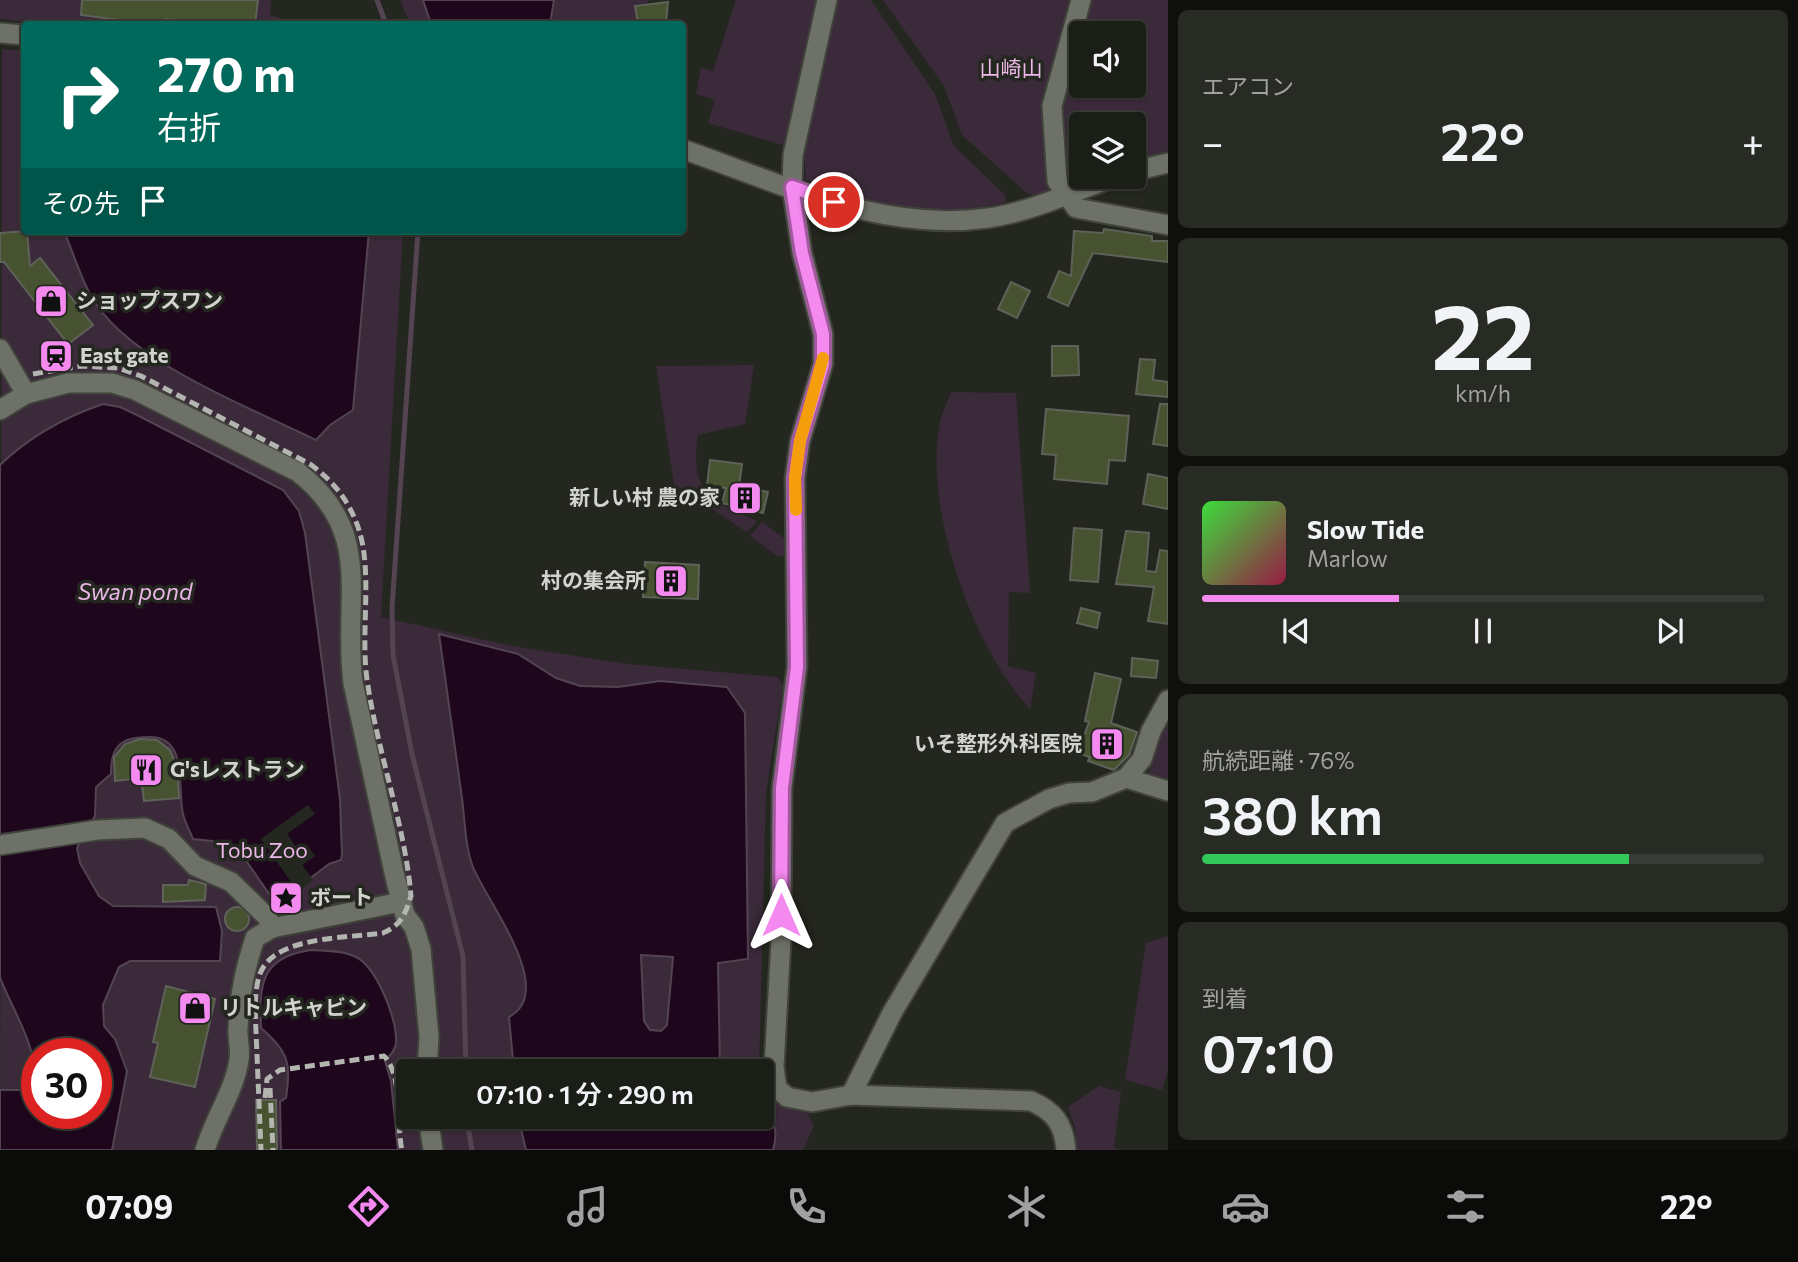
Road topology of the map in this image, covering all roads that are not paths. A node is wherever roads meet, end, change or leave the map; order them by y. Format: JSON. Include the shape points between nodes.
{"nodes":[{"id":1,"x":827,"y":0,"type":"edge"},
{"id":2,"x":1081,"y":0,"type":"edge"},
{"id":3,"x":0,"y":33,"type":"edge"},
{"id":4,"x":21,"y":35,"type":"edge"},
{"id":5,"x":686,"y":150,"type":"edge"},
{"id":6,"x":1168,"y":163,"type":"edge"},
{"id":7,"x":1146,"y":168,"type":"edge"},
{"id":8,"x":792,"y":187,"type":"junction"},
{"id":9,"x":1079,"y":189,"type":"edge"},
{"id":10,"x":1064,"y":194,"type":"junction"},
{"id":11,"x":1168,"y":225,"type":"edge"},
{"id":12,"x":0,"y":349,"type":"edge"},
{"id":13,"x":26,"y":394,"type":"junction"},
{"id":14,"x":0,"y":410,"type":"edge"},
{"id":15,"x":1168,"y":700,"type":"edge"},
{"id":16,"x":1126,"y":778,"type":"junction"},
{"id":17,"x":1168,"y":791,"type":"edge"},
{"id":18,"x":0,"y":845,"type":"edge"},
{"id":19,"x":401,"y":902,"type":"junction"},
{"id":20,"x":272,"y":928,"type":"junction"},
{"id":21,"x":428,"y":1059,"type":"edge"},
{"id":22,"x":851,"y":1095,"type":"junction"},
{"id":23,"x":430,"y":1129,"type":"edge"},
{"id":24,"x":205,"y":1150,"type":"edge"},
{"id":25,"x":433,"y":1150,"type":"edge"},
{"id":26,"x":1066,"y":1150,"type":"edge"}],
"edges":[{"from":1,"to":8,"type":"street","via":[[793,155]]},
{"from":2,"to":10,"type":"street","via":[[1052,106],[1058,181]]},
{"from":3,"to":4,"type":"street"},
{"from":5,"to":8,"type":"street"},
{"from":6,"to":7,"type":"street"},
{"from":8,"to":10,"type":"street","via":[[879,215],[960,221],[1022,210]]},
{"from":8,"to":22,"type":"street","via":[[802,253],[823,334],[823,364],[800,441],[795,478],[797,667],[782,788],[774,1067],[777,1088],[787,1097],[812,1102]]},
{"from":9,"to":10,"type":"street"},
{"from":10,"to":11,"type":"street","via":[[1076,208]]},
{"from":12,"to":13,"type":"street"},
{"from":13,"to":14,"type":"street"},
{"from":13,"to":19,"type":"street","via":[[89,381],[135,390],[298,471],[335,509],[351,554],[349,655],[353,684]]},
{"from":15,"to":16,"type":"street","via":[[1151,731],[1143,759]]},
{"from":16,"to":17,"type":"street"},
{"from":16,"to":22,"type":"street","via":[[1092,792],[1049,799],[1005,823],[892,1013]]},
{"from":18,"to":20,"type":"street","via":[[97,830],[145,828],[169,839],[195,866],[231,882],[267,917]]},
{"from":19,"to":20,"type":"street"},
{"from":19,"to":21,"type":"street","via":[[421,949]]},
{"from":20,"to":24,"type":"street","via":[[255,938],[240,984],[240,1057],[233,1087]]},
{"from":22,"to":26,"type":"street","via":[[1031,1101],[1056,1117],[1065,1133]]},
{"from":23,"to":25,"type":"street"}]}
